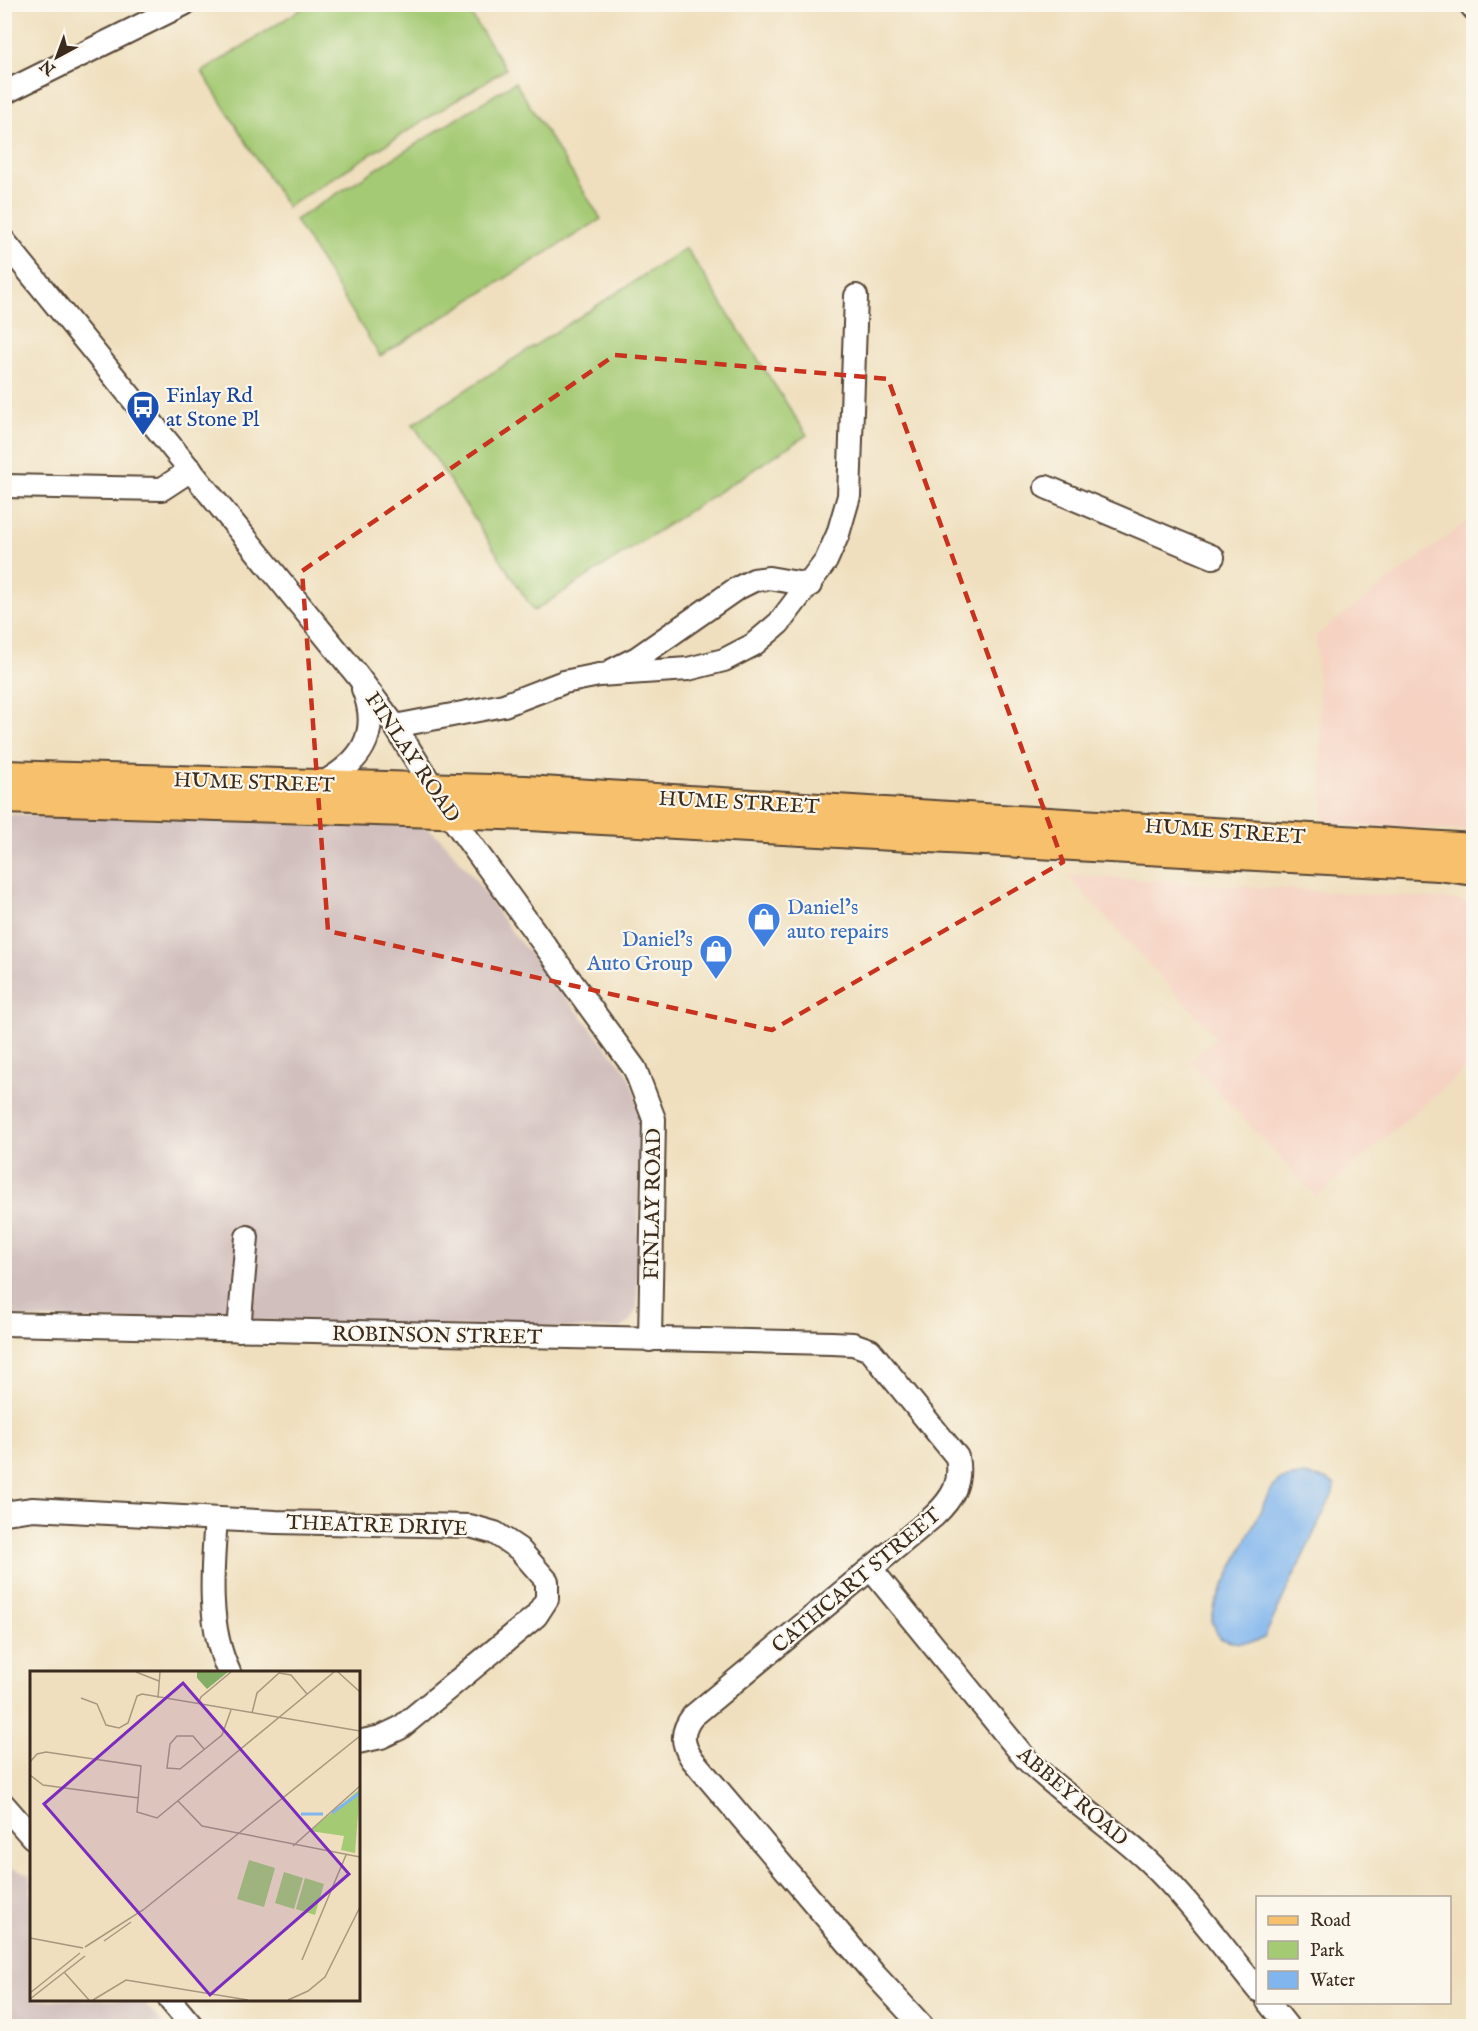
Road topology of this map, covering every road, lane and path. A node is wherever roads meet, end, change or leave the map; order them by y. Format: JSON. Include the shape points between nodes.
{"nodes":[{"id":1,"x":184,"y":4,"type":"edge"},
{"id":2,"x":1470,"y":4,"type":"edge"},
{"id":3,"x":1473,"y":9,"type":"edge"},
{"id":4,"x":4,"y":93,"type":"edge"},
{"id":5,"x":4,"y":241,"type":"edge"},
{"id":6,"x":856,"y":296,"type":"dead end"},
{"id":7,"x":191,"y":471,"type":"junction"},
{"id":8,"x":4,"y":486,"type":"edge"},
{"id":9,"x":1046,"y":487,"type":"dead end"},
{"id":10,"x":1213,"y":557,"type":"dead end"},
{"id":11,"x":810,"y":585,"type":"junction"},
{"id":12,"x":357,"y":675,"type":"junction"},
{"id":13,"x":604,"y":675,"type":"junction"},
{"id":14,"x":396,"y":726,"type":"junction"},
{"id":15,"x":4,"y":775,"type":"edge"},
{"id":16,"x":317,"y":786,"type":"junction"},
{"id":17,"x":434,"y":787,"type":"junction"},
{"id":18,"x":4,"y":799,"type":"edge"},
{"id":19,"x":449,"y":814,"type":"junction"},
{"id":20,"x":1473,"y":848,"type":"edge"},
{"id":21,"x":1473,"y":871,"type":"edge"},
{"id":22,"x":248,"y":1237,"type":"dead end"},
{"id":23,"x":4,"y":1324,"type":"edge"},
{"id":24,"x":239,"y":1330,"type":"junction"},
{"id":25,"x":650,"y":1340,"type":"junction"},
{"id":26,"x":870,"y":1350,"type":"joint"},
{"id":27,"x":4,"y":1512,"type":"edge"},
{"id":28,"x":216,"y":1519,"type":"junction"},
{"id":29,"x":871,"y":1569,"type":"junction"},
{"id":30,"x":229,"y":1671,"type":"edge"},
{"id":31,"x":360,"y":1742,"type":"edge"},
{"id":32,"x":1256,"y":1989,"type":"edge"},
{"id":33,"x":171,"y":2001,"type":"edge"},
{"id":34,"x":1270,"y":2004,"type":"edge"},
{"id":35,"x":192,"y":2026,"type":"edge"},
{"id":36,"x":922,"y":2026,"type":"edge"},
{"id":37,"x":1287,"y":2026,"type":"edge"}],
"edges":[{"from":1,"to":4,"type":"street"},
{"from":2,"to":3,"type":"street"},
{"from":5,"to":7,"type":"street","name":"FINLAY ROAD"},
{"from":6,"to":11,"type":"street","via":[[849,496],[838,534]]},
{"from":7,"to":8,"type":"street","via":[[162,489]]},
{"from":7,"to":12,"type":"street","name":"FINLAY ROAD"},
{"from":9,"to":10,"type":"street"},
{"from":11,"to":13,"type":"street","via":[[769,578],[754,580],[637,658]]},
{"from":11,"to":13,"type":"street","via":[[779,623],[753,645],[724,660],[688,669]]},
{"from":12,"to":14,"type":"street","name":"FINLAY ROAD"},
{"from":12,"to":16,"type":"street","via":[[370,716],[364,747],[339,774]]},
{"from":13,"to":14,"type":"street","via":[[564,682],[504,705]]},
{"from":14,"to":17,"type":"street","name":"FINLAY ROAD"},
{"from":15,"to":16,"type":"main road","name":"HUME STREET"},
{"from":16,"to":17,"type":"main road","name":"HUME STREET"},
{"from":17,"to":19,"type":"street","name":"FINLAY ROAD"},
{"from":17,"to":20,"type":"main road","name":"HUME STREET","via":[[984,816]]},
{"from":18,"to":19,"type":"main road","name":"HUME STREET"},
{"from":19,"to":21,"type":"main road","name":"HUME STREET","via":[[961,838]]},
{"from":19,"to":25,"type":"street","name":"FINLAY ROAD","via":[[635,1069],[654,1119]]},
{"from":22,"to":24,"type":"street"},
{"from":23,"to":24,"type":"street","name":"ROBINSON STREET"},
{"from":24,"to":25,"type":"street","name":"ROBINSON STREET"},
{"from":25,"to":26,"type":"street","name":"ROBINSON STREET","via":[[832,1343]]},
{"from":26,"to":29,"type":"street","name":"CATHCART STREET","via":[[948,1443],[957,1457],[960,1473],[957,1489],[947,1504]]},
{"from":27,"to":28,"type":"street","name":"THEATRE DRIVE","via":[[33,1509]]},
{"from":28,"to":30,"type":"street","via":[[215,1630]]},
{"from":28,"to":31,"type":"street","name":"THEATRE DRIVE","via":[[470,1526],[495,1533],[519,1549],[547,1581],[547,1599],[536,1616],[400,1728]]},
{"from":29,"to":32,"type":"street","name":"ABBEY ROAD","via":[[1026,1759],[1147,1860]]},
{"from":29,"to":36,"type":"street","name":"CATHCART STREET","via":[[693,1716],[683,1737],[692,1759]]},
{"from":33,"to":35,"type":"street"},
{"from":34,"to":37,"type":"street"}]}
